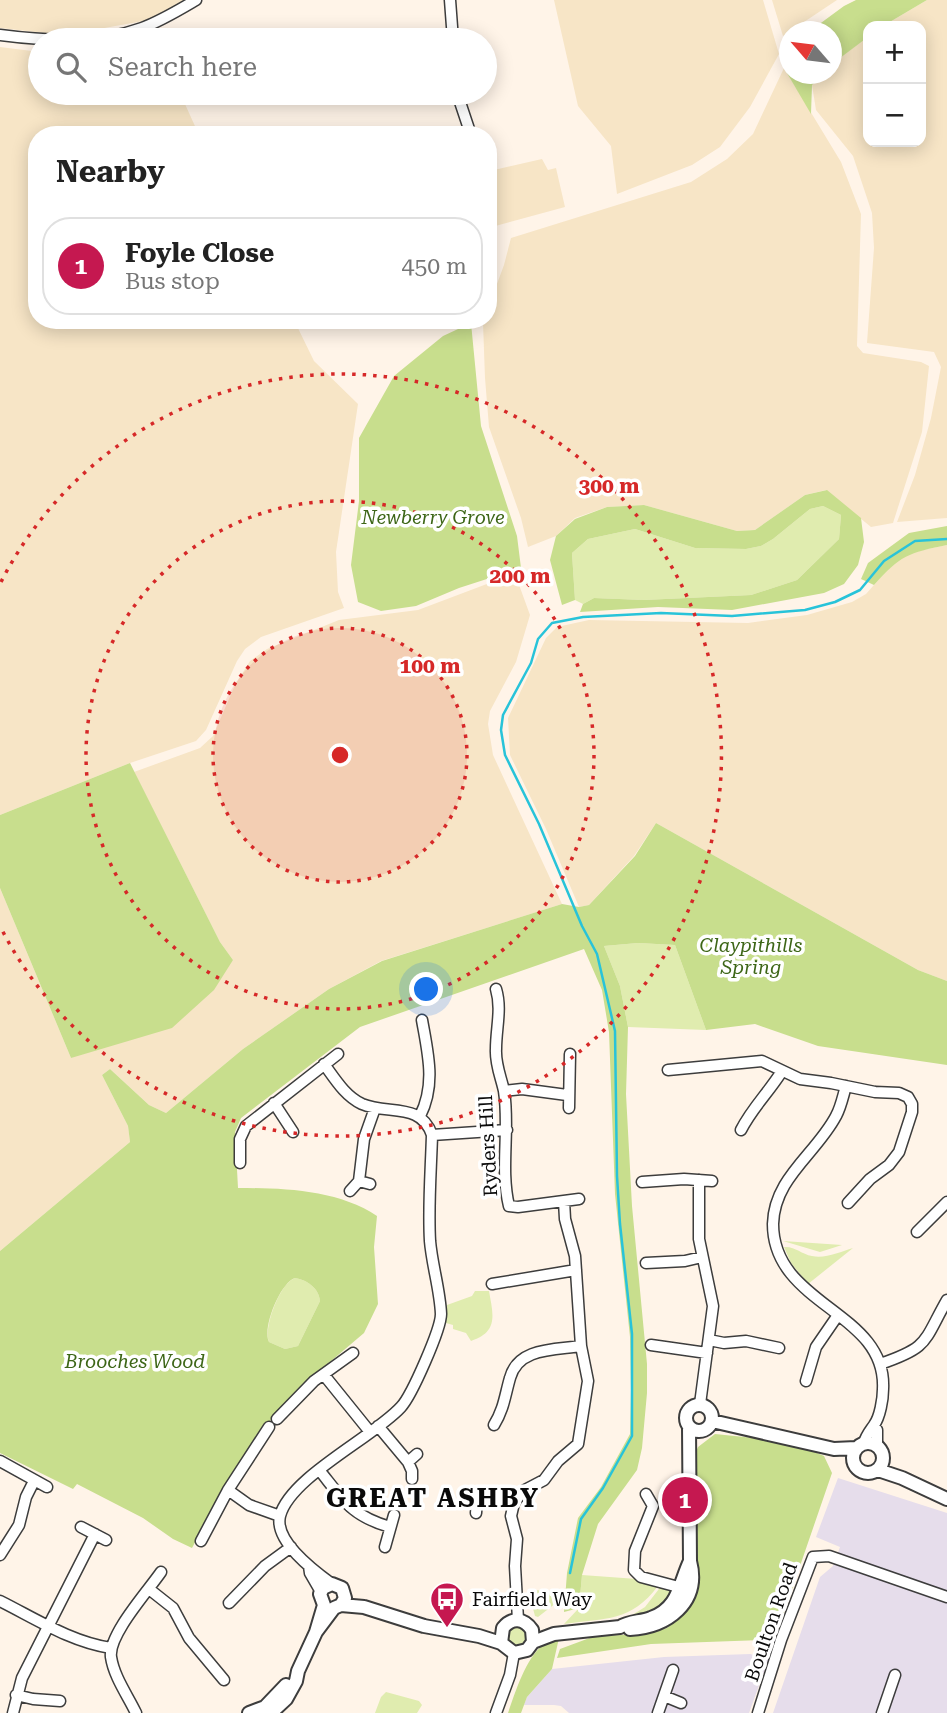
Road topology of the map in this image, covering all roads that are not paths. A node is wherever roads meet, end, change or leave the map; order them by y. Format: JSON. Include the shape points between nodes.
{"nodes":[{"id":1,"x":196,"y":0,"type":"edge"},
{"id":2,"x":450,"y":0,"type":"edge"},
{"id":3,"x":141,"y":28,"type":"edge"},
{"id":4,"x":452,"y":28,"type":"edge"},
{"id":5,"x":0,"y":35,"type":"edge"},
{"id":6,"x":28,"y":38,"type":"edge"},
{"id":7,"x":461,"y":105,"type":"edge"},
{"id":8,"x":468,"y":126,"type":"edge"},
{"id":9,"x":496,"y":989,"type":"dead end"},
{"id":10,"x":422,"y":1020,"type":"dead end"},
{"id":11,"x":338,"y":1054,"type":"dead end"},
{"id":12,"x":570,"y":1054,"type":"dead end"},
{"id":13,"x":324,"y":1064,"type":"junction"},
{"id":14,"x":668,"y":1070,"type":"dead end"},
{"id":15,"x":782,"y":1071,"type":"junction"},
{"id":16,"x":846,"y":1086,"type":"junction"},
{"id":17,"x":504,"y":1091,"type":"junction"},
{"id":18,"x":568,"y":1095,"type":"junction"},
{"id":19,"x":274,"y":1103,"type":"junction"},
{"id":20,"x":375,"y":1108,"type":"junction"},
{"id":21,"x":569,"y":1108,"type":"dead end"},
{"id":22,"x":420,"y":1116,"type":"junction"},
{"id":23,"x":507,"y":1130,"type":"junction"},
{"id":24,"x":741,"y":1130,"type":"dead end"},
{"id":25,"x":293,"y":1132,"type":"dead end"},
{"id":26,"x":432,"y":1135,"type":"junction"},
{"id":27,"x":240,"y":1163,"type":"dead end"},
{"id":28,"x":699,"y":1180,"type":"junction"},
{"id":29,"x":359,"y":1181,"type":"junction"},
{"id":30,"x":712,"y":1181,"type":"dead end"},
{"id":31,"x":642,"y":1182,"type":"dead end"},
{"id":32,"x":370,"y":1184,"type":"dead end"},
{"id":33,"x":350,"y":1191,"type":"dead end"},
{"id":34,"x":579,"y":1199,"type":"dead end"},
{"id":35,"x":564,"y":1202,"type":"junction"},
{"id":36,"x":947,"y":1202,"type":"edge"},
{"id":37,"x":848,"y":1203,"type":"dead end"},
{"id":38,"x":917,"y":1232,"type":"dead end"},
{"id":39,"x":702,"y":1257,"type":"junction"},
{"id":40,"x":646,"y":1264,"type":"dead end"},
{"id":41,"x":576,"y":1270,"type":"junction"},
{"id":42,"x":492,"y":1284,"type":"dead end"},
{"id":43,"x":947,"y":1300,"type":"edge"},
{"id":44,"x":838,"y":1315,"type":"junction"},
{"id":45,"x":709,"y":1340,"type":"junction"},
{"id":46,"x":651,"y":1345,"type":"dead end"},
{"id":47,"x":581,"y":1346,"type":"junction"},
{"id":48,"x":779,"y":1348,"type":"dead end"},
{"id":49,"x":353,"y":1353,"type":"dead end"},
{"id":50,"x":706,"y":1353,"type":"junction"},
{"id":51,"x":880,"y":1364,"type":"junction"},
{"id":52,"x":324,"y":1375,"type":"junction"},
{"id":53,"x":806,"y":1381,"type":"dead end"},
{"id":54,"x":700,"y":1405,"type":"junction"},
{"id":55,"x":277,"y":1419,"type":"dead end"},
{"id":56,"x":712,"y":1421,"type":"junction"},
{"id":57,"x":494,"y":1424,"type":"dead end"},
{"id":58,"x":269,"y":1427,"type":"dead end"},
{"id":59,"x":374,"y":1429,"type":"junction"},
{"id":60,"x":693,"y":1429,"type":"junction"},
{"id":61,"x":870,"y":1448,"type":"junction"},
{"id":62,"x":834,"y":1449,"type":"junction"},
{"id":63,"x":417,"y":1454,"type":"dead end"},
{"id":64,"x":0,"y":1461,"type":"edge"},
{"id":65,"x":408,"y":1462,"type":"junction"},
{"id":66,"x":855,"y":1464,"type":"junction"},
{"id":67,"x":878,"y":1470,"type":"junction"},
{"id":68,"x":320,"y":1471,"type":"junction"},
{"id":69,"x":902,"y":1478,"type":"junction"},
{"id":70,"x":412,"y":1479,"type":"dead end"},
{"id":71,"x":34,"y":1481,"type":"junction"},
{"id":72,"x":47,"y":1487,"type":"dead end"},
{"id":73,"x":228,"y":1490,"type":"junction"},
{"id":74,"x":646,"y":1493,"type":"dead end"},
{"id":75,"x":947,"y":1499,"type":"edge"},
{"id":76,"x":514,"y":1503,"type":"junction"},
{"id":77,"x":476,"y":1513,"type":"dead end"},
{"id":78,"x":394,"y":1514,"type":"dead end"},
{"id":79,"x":280,"y":1516,"type":"junction"},
{"id":80,"x":81,"y":1527,"type":"dead end"},
{"id":81,"x":390,"y":1527,"type":"junction"},
{"id":82,"x":95,"y":1534,"type":"junction"},
{"id":83,"x":106,"y":1540,"type":"dead end"},
{"id":84,"x":201,"y":1541,"type":"dead end"},
{"id":85,"x":385,"y":1547,"type":"dead end"},
{"id":86,"x":291,"y":1548,"type":"junction"},
{"id":87,"x":0,"y":1555,"type":"edge"},
{"id":88,"x":161,"y":1572,"type":"dead end"},
{"id":89,"x":149,"y":1589,"type":"junction"},
{"id":90,"x":685,"y":1589,"type":"junction"},
{"id":91,"x":333,"y":1597,"type":"junction"},
{"id":92,"x":947,"y":1597,"type":"edge"},
{"id":93,"x":0,"y":1601,"type":"edge"},
{"id":94,"x":229,"y":1603,"type":"dead end"},
{"id":95,"x":523,"y":1622,"type":"junction"},
{"id":96,"x":48,"y":1625,"type":"junction"},
{"id":97,"x":503,"y":1628,"type":"junction"},
{"id":98,"x":554,"y":1634,"type":"junction"},
{"id":99,"x":479,"y":1636,"type":"junction"},
{"id":100,"x":533,"y":1642,"type":"junction"},
{"id":101,"x":501,"y":1643,"type":"junction"},
{"id":102,"x":111,"y":1648,"type":"junction"},
{"id":103,"x":514,"y":1653,"type":"junction"},
{"id":104,"x":673,"y":1670,"type":"dead end"},
{"id":105,"x":298,"y":1671,"type":"junction"},
{"id":106,"x":895,"y":1675,"type":"dead end"},
{"id":107,"x":225,"y":1680,"type":"dead end"},
{"id":108,"x":16,"y":1695,"type":"junction"},
{"id":109,"x":664,"y":1696,"type":"junction"},
{"id":110,"x":60,"y":1701,"type":"dead end"},
{"id":111,"x":681,"y":1703,"type":"dead end"},
{"id":112,"x":13,"y":1713,"type":"edge"},
{"id":113,"x":136,"y":1713,"type":"edge"},
{"id":114,"x":248,"y":1713,"type":"edge"},
{"id":115,"x":271,"y":1713,"type":"edge"},
{"id":116,"x":496,"y":1713,"type":"edge"},
{"id":117,"x":657,"y":1713,"type":"edge"},
{"id":118,"x":758,"y":1713,"type":"edge"},
{"id":119,"x":882,"y":1713,"type":"edge"}],
"edges":[{"from":1,"to":3,"type":"street"},
{"from":2,"to":4,"type":"street"},
{"from":5,"to":6,"type":"street"},
{"from":7,"to":8,"type":"street"},
{"from":9,"to":17,"type":"street","name":"Ryders Hill","via":[[496,1059]]},
{"from":10,"to":22,"type":"street","via":[[430,1083]]},
{"from":11,"to":13,"type":"street"},
{"from":12,"to":18,"type":"street"},
{"from":13,"to":19,"type":"street"},
{"from":13,"to":20,"type":"street","via":[[351,1097]]},
{"from":14,"to":15,"type":"street","via":[[762,1061]]},
{"from":15,"to":16,"type":"street","via":[[800,1079]]},
{"from":15,"to":24,"type":"street"},
{"from":16,"to":37,"type":"street","via":[[904,1094],[912,1108],[895,1158]]},
{"from":16,"to":44,"type":"street","via":[[835,1119],[782,1188],[773,1222],[780,1255],[794,1279]]},
{"from":17,"to":18,"type":"street"},
{"from":17,"to":23,"type":"street","name":"Ryders Hill"},
{"from":18,"to":21,"type":"street"},
{"from":19,"to":25,"type":"street"},
{"from":19,"to":27,"type":"street","via":[[246,1126],[240,1139]]},
{"from":20,"to":22,"type":"street"},
{"from":20,"to":29,"type":"street","via":[[364,1139]]},
{"from":22,"to":26,"type":"street"},
{"from":23,"to":26,"type":"street"},
{"from":23,"to":35,"type":"street","name":"Ryders Hill","via":[[509,1206]]},
{"from":26,"to":59,"type":"street","via":[[430,1235],[441,1314],[406,1401]]},
{"from":28,"to":30,"type":"street"},
{"from":28,"to":31,"type":"street"},
{"from":28,"to":39,"type":"street","via":[[697,1223]]},
{"from":29,"to":32,"type":"street"},
{"from":29,"to":33,"type":"street"},
{"from":34,"to":35,"type":"street","name":"Ryders Hill"},
{"from":35,"to":41,"type":"street"},
{"from":36,"to":38,"type":"street"},
{"from":39,"to":40,"type":"street"},
{"from":39,"to":45,"type":"street","via":[[713,1306]]},
{"from":41,"to":42,"type":"street"},
{"from":41,"to":47,"type":"street"},
{"from":43,"to":51,"type":"street","via":[[923,1343],[905,1356]]},
{"from":44,"to":51,"type":"street","via":[[862,1335]]},
{"from":44,"to":53,"type":"street","via":[[816,1347]]},
{"from":45,"to":48,"type":"street"},
{"from":45,"to":50,"type":"street"},
{"from":46,"to":50,"type":"street"},
{"from":47,"to":57,"type":"street","via":[[537,1352],[522,1359],[511,1374]]},
{"from":47,"to":76,"type":"street","via":[[588,1381],[578,1444]]},
{"from":49,"to":52,"type":"street"},
{"from":50,"to":54,"type":"street"},
{"from":51,"to":61,"type":"street","via":[[883,1388],[869,1429]]},
{"from":52,"to":55,"type":"street"},
{"from":52,"to":59,"type":"street"},
{"from":54,"to":56,"type":"street","via":[[709,1410]]},
{"from":54,"to":60,"type":"street","via":[[686,1413],[686,1423]]},
{"from":56,"to":60,"type":"street","via":[[707,1428]]},
{"from":56,"to":62,"type":"street"},
{"from":58,"to":73,"type":"street"},
{"from":59,"to":65,"type":"street"},
{"from":59,"to":68,"type":"street"},
{"from":60,"to":90,"type":"street","via":[[690,1561]]},
{"from":61,"to":62,"type":"street"},
{"from":61,"to":66,"type":"street","via":[[853,1455]]},
{"from":61,"to":67,"type":"street","via":[[884,1461]]},
{"from":61,"to":69,"type":"street"},
{"from":62,"to":66,"type":"street"},
{"from":63,"to":65,"type":"street"},
{"from":64,"to":71,"type":"street"},
{"from":65,"to":70,"type":"street"},
{"from":66,"to":67,"type":"street","via":[[865,1473]]},
{"from":67,"to":69,"type":"street"},
{"from":68,"to":79,"type":"street","via":[[294,1493]]},
{"from":68,"to":81,"type":"street","via":[[350,1508]]},
{"from":69,"to":75,"type":"street"},
{"from":71,"to":72,"type":"street"},
{"from":71,"to":87,"type":"street","via":[[19,1525]]},
{"from":73,"to":79,"type":"street","via":[[249,1505]]},
{"from":73,"to":84,"type":"street"},
{"from":74,"to":90,"type":"street","via":[[658,1506],[635,1551],[634,1570],[641,1577]]},
{"from":76,"to":77,"type":"street","via":[[493,1496],[477,1499]]},
{"from":76,"to":95,"type":"street","via":[[511,1516]]},
{"from":78,"to":81,"type":"street"},
{"from":79,"to":86,"type":"street","via":[[281,1531]]},
{"from":80,"to":82,"type":"street"},
{"from":81,"to":85,"type":"street"},
{"from":82,"to":83,"type":"street"},
{"from":82,"to":96,"type":"street"},
{"from":86,"to":91,"type":"street"},
{"from":86,"to":94,"type":"street","via":[[265,1566]]},
{"from":88,"to":89,"type":"street"},
{"from":89,"to":102,"type":"street"},
{"from":89,"to":107,"type":"street","via":[[173,1608],[189,1638]]},
{"from":90,"to":98,"type":"street","via":[[659,1615],[620,1627]]},
{"from":91,"to":99,"type":"street","via":[[358,1599],[364,1606],[424,1626]]},
{"from":91,"to":105,"type":"street"},
{"from":92,"to":118,"type":"street","name":"Boulton Road","via":[[829,1556],[813,1557]]},
{"from":93,"to":96,"type":"street"},
{"from":95,"to":97,"type":"street","via":[[511,1621]]},
{"from":95,"to":98,"type":"street"},
{"from":95,"to":100,"type":"street","via":[[534,1635]]},
{"from":96,"to":102,"type":"street","via":[[83,1643]]},
{"from":96,"to":108,"type":"street"},
{"from":97,"to":99,"type":"street"},
{"from":97,"to":101,"type":"street"},
{"from":98,"to":100,"type":"street"},
{"from":99,"to":101,"type":"street"},
{"from":100,"to":103,"type":"street","via":[[527,1650]]},
{"from":101,"to":103,"type":"street"},
{"from":102,"to":113,"type":"street","via":[[113,1665]]},
{"from":103,"to":116,"type":"street"},
{"from":104,"to":109,"type":"street"},
{"from":105,"to":114,"type":"street","via":[[274,1700]]},
{"from":105,"to":115,"type":"street","via":[[286,1699]]},
{"from":106,"to":119,"type":"street"},
{"from":108,"to":110,"type":"street"},
{"from":108,"to":112,"type":"street"},
{"from":109,"to":111,"type":"street"},
{"from":109,"to":117,"type":"street"}]}
